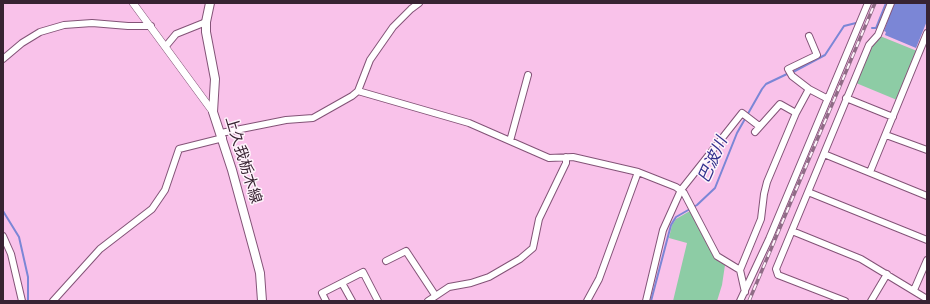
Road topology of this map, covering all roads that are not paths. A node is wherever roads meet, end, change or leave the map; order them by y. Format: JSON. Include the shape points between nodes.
{"nodes":[{"id":1,"x":133,"y":3,"type":"edge"},
{"id":2,"x":210,"y":3,"type":"edge"},
{"id":3,"x":420,"y":3,"type":"edge"},
{"id":4,"x":868,"y":3,"type":"edge"},
{"id":5,"x":891,"y":3,"type":"edge"},
{"id":6,"x":206,"y":22,"type":"junction"},
{"id":7,"x":151,"y":26,"type":"junction"},
{"id":8,"x":927,"y":33,"type":"edge"},
{"id":9,"x":809,"y":36,"type":"dead end"},
{"id":10,"x":166,"y":46,"type":"junction"},
{"id":11,"x":3,"y":59,"type":"edge"},
{"id":12,"x":528,"y":75,"type":"dead end"},
{"id":13,"x":809,"y":89,"type":"junction"},
{"id":14,"x":358,"y":91,"type":"junction"},
{"id":15,"x":846,"y":98,"type":"junction"},
{"id":16,"x":828,"y":99,"type":"junction"},
{"id":17,"x":213,"y":112,"type":"junction"},
{"id":18,"x":796,"y":113,"type":"junction"},
{"id":19,"x":893,"y":117,"type":"junction"},
{"id":20,"x":759,"y":126,"type":"junction"},
{"id":21,"x":755,"y":132,"type":"dead end"},
{"id":22,"x":886,"y":135,"type":"junction"},
{"id":23,"x":222,"y":136,"type":"junction"},
{"id":24,"x":510,"y":141,"type":"junction"},
{"id":25,"x":927,"y":150,"type":"edge"},
{"id":26,"x":824,"y":154,"type":"junction"},
{"id":27,"x":566,"y":157,"type":"junction"},
{"id":28,"x":638,"y":172,"type":"junction"},
{"id":29,"x":870,"y":172,"type":"junction"},
{"id":30,"x":681,"y":190,"type":"junction"},
{"id":31,"x":808,"y":192,"type":"junction"},
{"id":32,"x":927,"y":196,"type":"edge"},
{"id":33,"x":792,"y":231,"type":"junction"},
{"id":34,"x":3,"y":237,"type":"edge"},
{"id":35,"x":927,"y":240,"type":"edge"},
{"id":36,"x":927,"y":260,"type":"edge"},
{"id":37,"x":386,"y":261,"type":"dead end"},
{"id":38,"x":740,"y":270,"type":"junction"},
{"id":39,"x":887,"y":274,"type":"junction"},
{"id":40,"x":342,"y":283,"type":"junction"},
{"id":41,"x":914,"y":290,"type":"junction"},
{"id":42,"x":745,"y":292,"type":"junction"},
{"id":43,"x":435,"y":295,"type":"junction"},
{"id":44,"x":927,"y":299,"type":"edge"},
{"id":45,"x":22,"y":301,"type":"edge"},
{"id":46,"x":53,"y":301,"type":"edge"},
{"id":47,"x":262,"y":301,"type":"edge"},
{"id":48,"x":326,"y":301,"type":"edge"},
{"id":49,"x":352,"y":301,"type":"edge"},
{"id":50,"x":378,"y":301,"type":"edge"},
{"id":51,"x":428,"y":301,"type":"edge"},
{"id":52,"x":586,"y":301,"type":"edge"},
{"id":53,"x":646,"y":301,"type":"edge"},
{"id":54,"x":740,"y":301,"type":"edge"},
{"id":55,"x":845,"y":301,"type":"edge"},
{"id":56,"x":871,"y":301,"type":"edge"}],
"edges":[{"from":1,"to":7,"type":"street"},
{"from":2,"to":6,"type":"main road","name":"上久我栃木線"},
{"from":3,"to":14,"type":"street","via":[[411,8],[393,27],[370,60]]},
{"from":4,"to":16,"type":"street"},
{"from":5,"to":15,"type":"street"},
{"from":6,"to":10,"type":"street","via":[[176,34]]},
{"from":6,"to":17,"type":"main road","name":"上久我栃木線","via":[[215,79]]},
{"from":7,"to":10,"type":"street"},
{"from":7,"to":11,"type":"street","via":[[92,23],[64,25],[40,32],[22,42]]},
{"from":8,"to":19,"type":"street"},
{"from":9,"to":13,"type":"street","via":[[817,55],[788,69],[792,76]]},
{"from":10,"to":17,"type":"street"},
{"from":12,"to":24,"type":"street"},
{"from":13,"to":16,"type":"street"},
{"from":13,"to":18,"type":"street"},
{"from":14,"to":23,"type":"street","via":[[313,118],[286,120]]},
{"from":14,"to":24,"type":"street","via":[[469,123]]},
{"from":15,"to":19,"type":"street"},
{"from":15,"to":26,"type":"street"},
{"from":16,"to":42,"type":"street"},
{"from":17,"to":23,"type":"main road","name":"上久我栃木線"},
{"from":18,"to":20,"type":"street","via":[[780,104]]},
{"from":18,"to":38,"type":"street","via":[[767,182],[761,219]]},
{"from":19,"to":22,"type":"street"},
{"from":20,"to":21,"type":"street"},
{"from":20,"to":30,"type":"street","via":[[742,113]]},
{"from":22,"to":25,"type":"street"},
{"from":22,"to":29,"type":"street"},
{"from":23,"to":46,"type":"street","via":[[179,149],[166,190],[152,209],[100,249]]},
{"from":23,"to":47,"type":"main road","name":"上久我栃木線","via":[[260,273]]},
{"from":24,"to":27,"type":"street","via":[[549,158]]},
{"from":26,"to":29,"type":"street"},
{"from":26,"to":31,"type":"street"},
{"from":27,"to":28,"type":"street"},
{"from":27,"to":43,"type":"street","via":[[566,164],[539,219],[533,248],[520,259],[489,277],[450,287]]},
{"from":28,"to":30,"type":"street"},
{"from":28,"to":52,"type":"street","via":[[599,279]]},
{"from":29,"to":32,"type":"street"},
{"from":30,"to":38,"type":"street","via":[[717,256]]},
{"from":30,"to":53,"type":"street","via":[[663,230]]},
{"from":31,"to":33,"type":"street"},
{"from":31,"to":35,"type":"street"},
{"from":33,"to":39,"type":"street","via":[[861,259]]},
{"from":33,"to":55,"type":"street","via":[[776,267],[776,273]]},
{"from":34,"to":45,"type":"street","via":[[11,254]]},
{"from":36,"to":41,"type":"street"},
{"from":37,"to":43,"type":"street","via":[[406,251]]},
{"from":38,"to":42,"type":"street"},
{"from":39,"to":41,"type":"street"},
{"from":39,"to":56,"type":"street"},
{"from":40,"to":48,"type":"street","via":[[322,293]]},
{"from":40,"to":49,"type":"street"},
{"from":40,"to":50,"type":"street","via":[[363,272]]},
{"from":41,"to":44,"type":"street"},
{"from":42,"to":54,"type":"street"},
{"from":43,"to":51,"type":"street"}]}
